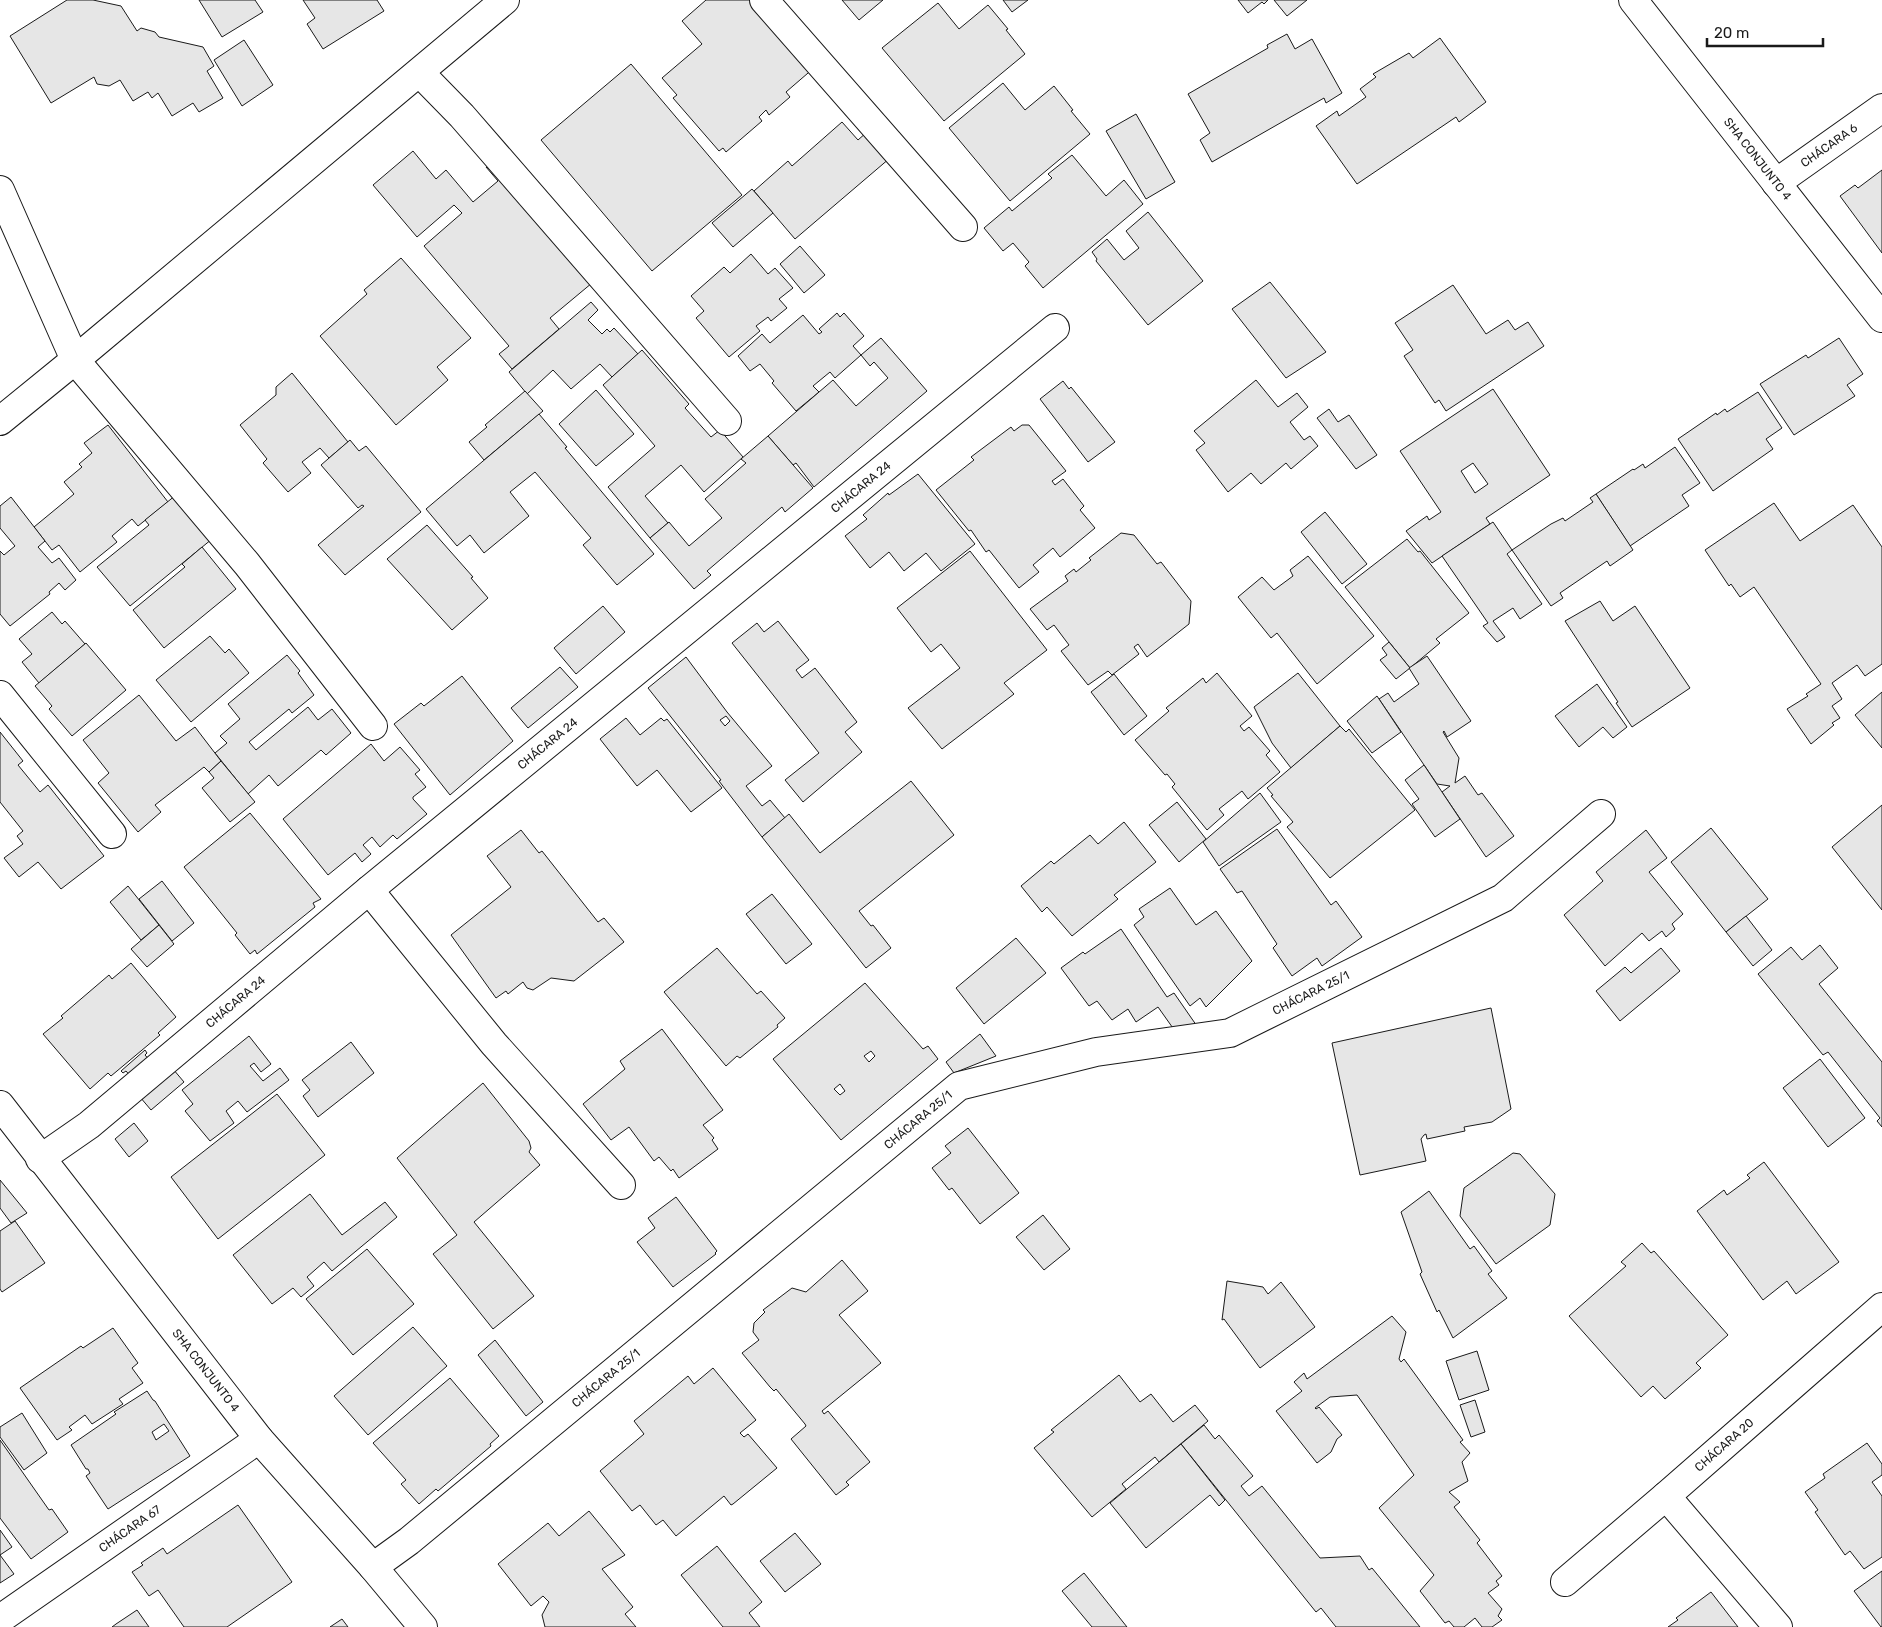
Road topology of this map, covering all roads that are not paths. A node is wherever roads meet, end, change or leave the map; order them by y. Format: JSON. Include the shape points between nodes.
{"nodes":[{"id":1,"x":505,"y":0,"type":"edge"},
{"id":2,"x":764,"y":0,"type":"edge"},
{"id":3,"x":1633,"y":0,"type":"edge"},
{"id":4,"x":420,"y":73,"type":"junction"},
{"id":5,"x":1882,"y":108,"type":"edge"},
{"id":6,"x":1776,"y":183,"type":"junction"},
{"id":7,"x":0,"y":190,"type":"edge"},
{"id":8,"x":963,"y":227,"type":"dead end"},
{"id":9,"x":1882,"y":318,"type":"edge"},
{"id":10,"x":1055,"y":328,"type":"dead end"},
{"id":11,"x":76,"y":360,"type":"junction"},
{"id":12,"x":0,"y":421,"type":"edge"},
{"id":13,"x":727,"y":421,"type":"dead end"},
{"id":14,"x":0,"y":695,"type":"edge"},
{"id":15,"x":373,"y":726,"type":"dead end"},
{"id":16,"x":1601,"y":814,"type":"dead end"},
{"id":17,"x":112,"y":834,"type":"dead end"},
{"id":18,"x":369,"y":890,"type":"junction"},
{"id":19,"x":0,"y":1105,"type":"edge"},
{"id":20,"x":40,"y":1159,"type":"junction"},
{"id":21,"x":621,"y":1185,"type":"dead end"},
{"id":22,"x":1882,"y":1306,"type":"edge"},
{"id":23,"x":259,"y":1439,"type":"junction"},
{"id":24,"x":1666,"y":1496,"type":"junction"},
{"id":25,"x":373,"y":1567,"type":"junction"},
{"id":26,"x":1565,"y":1582,"type":"dead end"},
{"id":27,"x":0,"y":1619,"type":"edge"},
{"id":28,"x":423,"y":1627,"type":"edge"},
{"id":29,"x":1778,"y":1627,"type":"edge"}],
"edges":[{"from":1,"to":4,"type":"street"},
{"from":2,"to":8,"type":"street"},
{"from":3,"to":6,"type":"street","name":"SHA CONJUNTO 4"},
{"from":4,"to":11,"type":"street"},
{"from":4,"to":13,"type":"street","via":[[462,116]]},
{"from":5,"to":6,"type":"street","name":"CHÁCARA 6"},
{"from":6,"to":9,"type":"street","name":"SHA CONJUNTO 4"},
{"from":7,"to":11,"type":"street"},
{"from":10,"to":18,"type":"street","name":"CHÁCARA 24"},
{"from":11,"to":12,"type":"street"},
{"from":11,"to":15,"type":"street","via":[[247,564]]},
{"from":14,"to":17,"type":"street"},
{"from":16,"to":25,"type":"street","name":"CHÁCARA 25/1","via":[[1503,898],[1230,1034],[1096,1052],[959,1086]]},
{"from":18,"to":20,"type":"street","name":"CHÁCARA 24","via":[[89,1125]]},
{"from":18,"to":21,"type":"street","via":[[494,1044]]},
{"from":19,"to":20,"type":"street","name":"SHA CONJUNTO 4"},
{"from":20,"to":23,"type":"street","name":"SHA CONJUNTO 4"},
{"from":22,"to":24,"type":"street","name":"CHÁCARA 20"},
{"from":23,"to":25,"type":"street","name":"SHA CONJUNTO 4"},
{"from":23,"to":27,"type":"street","name":"CHÁCARA 67"},
{"from":24,"to":26,"type":"street","name":"CHÁCARA 20"},
{"from":24,"to":29,"type":"street"},
{"from":25,"to":28,"type":"street","name":"SHA CONJUNTO 4"}]}
